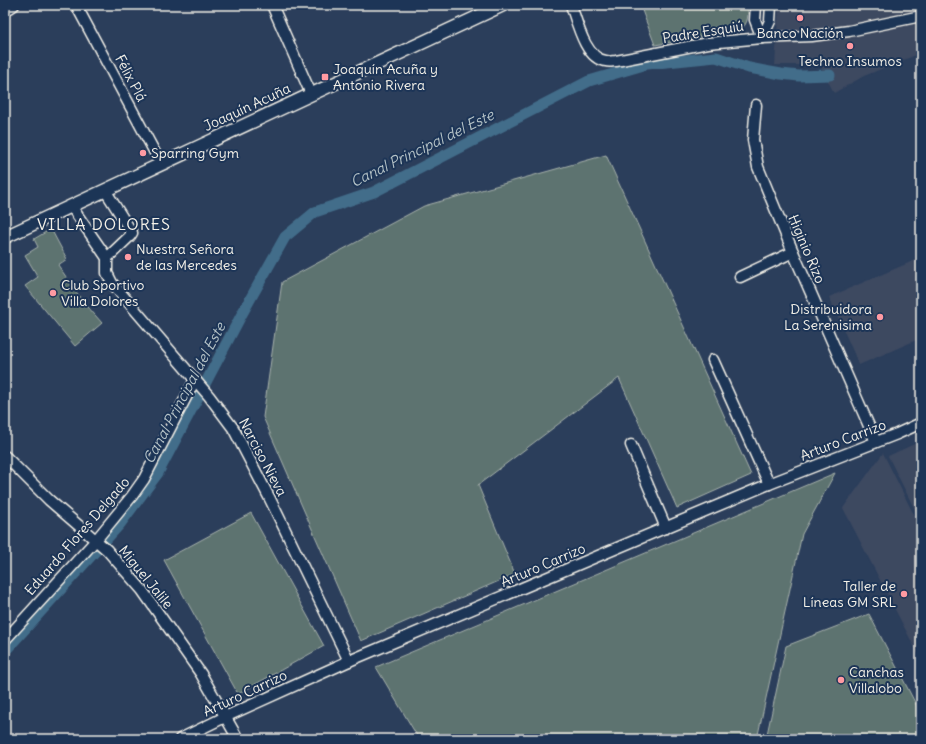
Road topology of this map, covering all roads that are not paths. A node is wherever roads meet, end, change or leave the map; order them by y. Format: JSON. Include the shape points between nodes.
{"nodes":[{"id":1,"x":14,"y":5,"type":"edge"},
{"id":2,"x":76,"y":5,"type":"edge"},
{"id":3,"x":272,"y":5,"type":"edge"},
{"id":4,"x":503,"y":5,"type":"edge"},
{"id":5,"x":571,"y":5,"type":"edge"},
{"id":6,"x":756,"y":5,"type":"edge"},
{"id":7,"x":770,"y":5,"type":"edge"},
{"id":8,"x":5,"y":11,"type":"edge"},
{"id":9,"x":921,"y":16,"type":"edge"},
{"id":10,"x":762,"y":38,"type":"junction"},
{"id":11,"x":311,"y":94,"type":"junction"},
{"id":12,"x":756,"y":105,"type":"dead end"},
{"id":13,"x":161,"y":164,"type":"junction"},
{"id":14,"x":105,"y":190,"type":"junction"},
{"id":15,"x":71,"y":206,"type":"junction"},
{"id":16,"x":6,"y":235,"type":"edge"},
{"id":17,"x":793,"y":252,"type":"junction"},
{"id":18,"x":107,"y":258,"type":"junction"},
{"id":19,"x":740,"y":277,"type":"dead end"},
{"id":20,"x":713,"y":360,"type":"dead end"},
{"id":21,"x":195,"y":380,"type":"junction"},
{"id":22,"x":921,"y":423,"type":"edge"},
{"id":23,"x":876,"y":442,"type":"junction"},
{"id":24,"x":631,"y":445,"type":"dead end"},
{"id":25,"x":5,"y":456,"type":"edge"},
{"id":26,"x":769,"y":484,"type":"junction"},
{"id":27,"x":666,"y":528,"type":"junction"},
{"id":28,"x":96,"y":540,"type":"junction"},
{"id":29,"x":5,"y":640,"type":"edge"},
{"id":30,"x":349,"y":662,"type":"junction"},
{"id":31,"x":225,"y":717,"type":"junction"},
{"id":32,"x":180,"y":739,"type":"edge"},
{"id":33,"x":238,"y":739,"type":"edge"}],
"edges":[{"from":1,"to":8,"type":"street"},
{"from":2,"to":13,"type":"street","name":"Félix Plá"},
{"from":3,"to":11,"type":"street"},
{"from":4,"to":11,"type":"street","name":"Joaquín Acuña"},
{"from":5,"to":10,"type":"street","name":"Padre Esquiú","via":[[589,51],[605,61],[708,43]]},
{"from":6,"to":10,"type":"street","via":[[755,20]]},
{"from":7,"to":10,"type":"street","via":[[770,21]]},
{"from":9,"to":10,"type":"street","name":"Padre Esquiú","via":[[849,31],[812,36]]},
{"from":11,"to":13,"type":"street","name":"Joaquín Acuña"},
{"from":12,"to":17,"type":"street","name":"Higinio Rizo","via":[[753,140],[758,167]]},
{"from":13,"to":14,"type":"street","name":"Joaquín Acuña"},
{"from":14,"to":15,"type":"street","name":"Joaquín Acuña"},
{"from":14,"to":18,"type":"street","via":[[132,233]]},
{"from":15,"to":16,"type":"street","name":"Joaquín Acuña"},
{"from":15,"to":18,"type":"street","name":"Narciso Nieva"},
{"from":17,"to":19,"type":"street"},
{"from":17,"to":23,"type":"street","name":"Higinio Rizo"},
{"from":18,"to":21,"type":"street","name":"Narciso Nieva","via":[[107,273],[112,284]]},
{"from":20,"to":26,"type":"street"},
{"from":21,"to":28,"type":"street","name":"Eduardo Flores Delgado","via":[[144,479]]},
{"from":21,"to":30,"type":"street","name":"Narciso Nieva","via":[[233,428]]},
{"from":22,"to":23,"type":"street","name":"Arturo Carrizo"},
{"from":23,"to":26,"type":"street","name":"Arturo Carrizo"},
{"from":24,"to":27,"type":"street"},
{"from":25,"to":28,"type":"street","name":"Miguel Jalile","via":[[49,500]]},
{"from":26,"to":27,"type":"street","name":"Arturo Carrizo"},
{"from":27,"to":30,"type":"street","name":"Arturo Carrizo"},
{"from":28,"to":29,"type":"street","name":"Eduardo Flores Delgado"},
{"from":28,"to":31,"type":"street","name":"Miguel Jalile","via":[[142,590],[201,674]]},
{"from":30,"to":31,"type":"street","name":"Arturo Carrizo"},
{"from":31,"to":32,"type":"street","name":"Arturo Carrizo"},
{"from":31,"to":33,"type":"street","name":"Miguel Jalile"}]}
